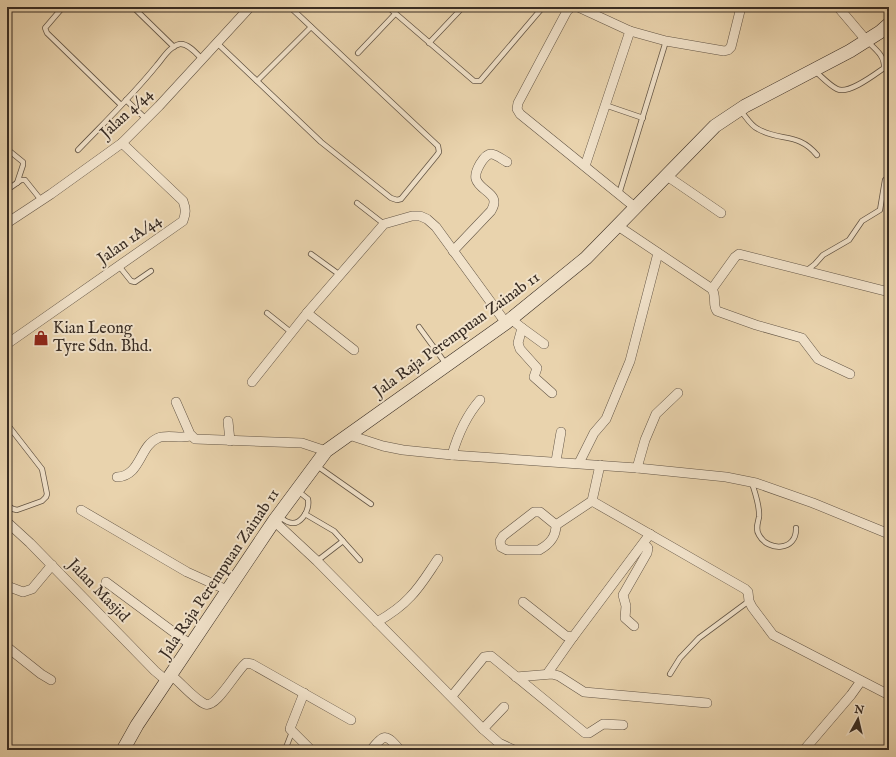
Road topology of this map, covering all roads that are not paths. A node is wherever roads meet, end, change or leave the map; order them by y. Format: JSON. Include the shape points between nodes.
{"nodes":[{"id":1,"x":63,"y":7,"type":"edge"},
{"id":2,"x":132,"y":7,"type":"edge"},
{"id":3,"x":290,"y":7,"type":"edge"},
{"id":4,"x":388,"y":7,"type":"edge"},
{"id":5,"x":463,"y":7,"type":"edge"},
{"id":6,"x":543,"y":7,"type":"edge"},
{"id":7,"x":571,"y":7,"type":"edge"},
{"id":8,"x":578,"y":7,"type":"edge"},
{"id":9,"x":741,"y":7,"type":"edge"},
{"id":10,"x":838,"y":7,"type":"edge"},
{"id":11,"x":246,"y":9,"type":"edge"},
{"id":12,"x":395,"y":14,"type":"junction"},
{"id":13,"x":889,"y":24,"type":"edge"},
{"id":14,"x":312,"y":27,"type":"junction"},
{"id":15,"x":630,"y":31,"type":"junction"},
{"id":16,"x":666,"y":40,"type":"junction"},
{"id":17,"x":866,"y":40,"type":"junction"},
{"id":18,"x":217,"y":43,"type":"junction"},
{"id":19,"x":429,"y":43,"type":"junction"},
{"id":20,"x":174,"y":47,"type":"junction"},
{"id":21,"x":358,"y":53,"type":"dead end"},
{"id":22,"x":202,"y":60,"type":"junction"},
{"id":23,"x":814,"y":70,"type":"junction"},
{"id":24,"x":257,"y":81,"type":"junction"},
{"id":25,"x":126,"y":100,"type":"junction"},
{"id":26,"x":121,"y":105,"type":"junction"},
{"id":27,"x":605,"y":105,"type":"junction"},
{"id":28,"x":740,"y":110,"type":"junction"},
{"id":29,"x":643,"y":118,"type":"junction"},
{"id":30,"x":146,"y":119,"type":"junction"},
{"id":31,"x":122,"y":143,"type":"junction"},
{"id":32,"x":7,"y":149,"type":"edge"},
{"id":33,"x":78,"y":150,"type":"dead end"},
{"id":34,"x":817,"y":155,"type":"dead end"},
{"id":35,"x":507,"y":162,"type":"dead end"},
{"id":36,"x":585,"y":166,"type":"junction"},
{"id":37,"x":667,"y":176,"type":"junction"},
{"id":38,"x":889,"y":177,"type":"edge"},
{"id":39,"x":17,"y":184,"type":"junction"},
{"id":40,"x":7,"y":190,"type":"edge"},
{"id":41,"x":619,"y":194,"type":"junction"},
{"id":42,"x":41,"y":200,"type":"junction"},
{"id":43,"x":356,"y":203,"type":"dead end"},
{"id":44,"x":636,"y":208,"type":"junction"},
{"id":45,"x":721,"y":213,"type":"dead end"},
{"id":46,"x":7,"y":223,"type":"edge"},
{"id":47,"x":384,"y":224,"type":"junction"},
{"id":48,"x":618,"y":226,"type":"junction"},
{"id":49,"x":453,"y":251,"type":"junction"},
{"id":50,"x":658,"y":253,"type":"junction"},
{"id":51,"x":311,"y":254,"type":"dead end"},
{"id":52,"x":119,"y":266,"type":"junction"},
{"id":53,"x":151,"y":271,"type":"dead end"},
{"id":54,"x":806,"y":271,"type":"junction"},
{"id":55,"x":340,"y":275,"type":"junction"},
{"id":56,"x":712,"y":289,"type":"junction"},
{"id":57,"x":889,"y":292,"type":"edge"},
{"id":58,"x":267,"y":313,"type":"dead end"},
{"id":59,"x":308,"y":313,"type":"junction"},
{"id":60,"x":508,"y":321,"type":"junction"},
{"id":61,"x":419,"y":327,"type":"dead end"},
{"id":62,"x":522,"y":328,"type":"junction"},
{"id":63,"x":292,"y":333,"type":"junction"},
{"id":64,"x":7,"y":344,"type":"edge"},
{"id":65,"x":544,"y":344,"type":"dead end"},
{"id":66,"x":354,"y":350,"type":"dead end"},
{"id":67,"x":447,"y":366,"type":"junction"},
{"id":68,"x":850,"y":374,"type":"dead end"},
{"id":69,"x":252,"y":382,"type":"dead end"},
{"id":70,"x":552,"y":393,"type":"dead end"},
{"id":71,"x":678,"y":393,"type":"dead end"},
{"id":72,"x":480,"y":400,"type":"dead end"},
{"id":73,"x":176,"y":402,"type":"dead end"},
{"id":74,"x":228,"y":421,"type":"dead end"},
{"id":75,"x":7,"y":424,"type":"edge"},
{"id":76,"x":560,"y":432,"type":"dead end"},
{"id":77,"x":350,"y":435,"type":"junction"},
{"id":78,"x":191,"y":436,"type":"junction"},
{"id":79,"x":230,"y":441,"type":"junction"},
{"id":80,"x":326,"y":451,"type":"junction"},
{"id":81,"x":452,"y":455,"type":"junction"},
{"id":82,"x":556,"y":461,"type":"junction"},
{"id":83,"x":579,"y":463,"type":"junction"},
{"id":84,"x":316,"y":465,"type":"junction"},
{"id":85,"x":600,"y":465,"type":"junction"},
{"id":86,"x":637,"y":468,"type":"junction"},
{"id":87,"x":117,"y":477,"type":"dead end"},
{"id":88,"x":752,"y":483,"type":"junction"},
{"id":89,"x":297,"y":490,"type":"junction"},
{"id":90,"x":592,"y":501,"type":"junction"},
{"id":91,"x":371,"y":504,"type":"dead end"},
{"id":92,"x":7,"y":505,"type":"edge"},
{"id":93,"x":81,"y":510,"type":"dead end"},
{"id":94,"x":305,"y":514,"type":"junction"},
{"id":95,"x":276,"y":518,"type":"junction"},
{"id":96,"x":7,"y":523,"type":"edge"},
{"id":97,"x":556,"y":525,"type":"junction"},
{"id":98,"x":796,"y":528,"type":"dead end"},
{"id":99,"x":650,"y":534,"type":"junction"},
{"id":100,"x":889,"y":534,"type":"edge"},
{"id":101,"x":343,"y":541,"type":"junction"},
{"id":102,"x":644,"y":544,"type":"junction"},
{"id":103,"x":438,"y":559,"type":"dead end"},
{"id":104,"x":360,"y":560,"type":"dead end"},
{"id":105,"x":317,"y":561,"type":"junction"},
{"id":106,"x":52,"y":565,"type":"junction"},
{"id":107,"x":106,"y":582,"type":"dead end"},
{"id":108,"x":8,"y":586,"type":"edge"},
{"id":109,"x":611,"y":586,"type":"junction"},
{"id":110,"x":227,"y":590,"type":"junction"},
{"id":111,"x":623,"y":595,"type":"junction"},
{"id":112,"x":523,"y":602,"type":"dead end"},
{"id":113,"x":749,"y":602,"type":"junction"},
{"id":114,"x":377,"y":622,"type":"junction"},
{"id":115,"x":634,"y":626,"type":"dead end"},
{"id":116,"x":573,"y":637,"type":"junction"},
{"id":117,"x":191,"y":645,"type":"junction"},
{"id":118,"x":7,"y":647,"type":"edge"},
{"id":119,"x":547,"y":674,"type":"junction"},
{"id":120,"x":670,"y":674,"type":"dead end"},
{"id":121,"x":516,"y":676,"type":"junction"},
{"id":122,"x":169,"y":678,"type":"junction"},
{"id":123,"x":52,"y":680,"type":"dead end"},
{"id":124,"x":861,"y":681,"type":"junction"},
{"id":125,"x":304,"y":692,"type":"junction"},
{"id":126,"x":889,"y":695,"type":"edge"},
{"id":127,"x":452,"y":696,"type":"junction"},
{"id":128,"x":707,"y":703,"type":"dead end"},
{"id":129,"x":504,"y":707,"type":"dead end"},
{"id":130,"x":351,"y":720,"type":"dead end"},
{"id":131,"x":623,"y":726,"type":"dead end"},
{"id":132,"x":483,"y":729,"type":"junction"},
{"id":133,"x":292,"y":732,"type":"junction"},
{"id":134,"x":123,"y":750,"type":"edge"},
{"id":135,"x":285,"y":750,"type":"edge"},
{"id":136,"x":311,"y":750,"type":"edge"},
{"id":137,"x":372,"y":750,"type":"edge"},
{"id":138,"x":400,"y":750,"type":"edge"},
{"id":139,"x":514,"y":750,"type":"edge"},
{"id":140,"x":804,"y":750,"type":"edge"}],
"edges":[{"from":1,"to":26,"type":"lane","via":[[45,28],[47,33]]},
{"from":2,"to":20,"type":"lane"},
{"from":3,"to":14,"type":"lane"},
{"from":4,"to":12,"type":"lane"},
{"from":5,"to":19,"type":"lane"},
{"from":6,"to":19,"type":"lane","via":[[480,81],[474,81]]},
{"from":7,"to":36,"type":"street","via":[[517,109]]},
{"from":8,"to":15,"type":"street"},
{"from":9,"to":16,"type":"street","via":[[731,47],[728,50]]},
{"from":10,"to":17,"type":"street"},
{"from":11,"to":18,"type":"street","name":"Jalan 4/44"},
{"from":12,"to":19,"type":"lane"},
{"from":12,"to":21,"type":"lane"},
{"from":13,"to":17,"type":"main road","name":"Jala Raja Perempuan Zainab 11"},
{"from":14,"to":24,"type":"lane"},
{"from":14,"to":24,"type":"lane","via":[[438,146],[437,155],[403,197],[397,200],[391,198],[321,142]]},
{"from":15,"to":16,"type":"street"},
{"from":15,"to":27,"type":"street"},
{"from":16,"to":29,"type":"lane"},
{"from":17,"to":23,"type":"main road","name":"Jala Raja Perempuan Zainab 11"},
{"from":17,"to":23,"type":"lane","via":[[882,56],[884,68],[864,81],[847,90],[838,90]]},
{"from":18,"to":22,"type":"street","name":"Jalan 4/44"},
{"from":18,"to":24,"type":"lane"},
{"from":20,"to":22,"type":"lane","via":[[186,45]]},
{"from":20,"to":25,"type":"lane"},
{"from":22,"to":30,"type":"street","name":"Jalan 4/44"},
{"from":23,"to":28,"type":"main road","name":"Jala Raja Perempuan Zainab 11"},
{"from":25,"to":26,"type":"lane"},
{"from":25,"to":30,"type":"lane"},
{"from":26,"to":33,"type":"lane"},
{"from":27,"to":29,"type":"lane"},
{"from":27,"to":36,"type":"street"},
{"from":28,"to":34,"type":"lane","via":[[756,128],[774,136],[800,141]]},
{"from":28,"to":37,"type":"main road","name":"Jala Raja Perempuan Zainab 11","via":[[715,126]]},
{"from":29,"to":41,"type":"lane"},
{"from":30,"to":31,"type":"street","name":"Jalan 4/44"},
{"from":31,"to":42,"type":"street","name":"Jalan 4/44"},
{"from":31,"to":52,"type":"street","name":"Jalan 1A/44","via":[[182,201],[186,213],[178,225]]},
{"from":32,"to":39,"type":"lane","via":[[24,164]]},
{"from":35,"to":49,"type":"street","via":[[490,154],[477,169],[478,182],[493,197],[494,205]]},
{"from":36,"to":41,"type":"street"},
{"from":37,"to":44,"type":"main road","name":"Jala Raja Perempuan Zainab 11"},
{"from":37,"to":45,"type":"street"},
{"from":38,"to":54,"type":"lane","via":[[885,180],[880,210],[862,221],[849,240],[822,255],[814,266]]},
{"from":39,"to":40,"type":"lane"},
{"from":39,"to":42,"type":"lane","via":[[25,180]]},
{"from":41,"to":44,"type":"street"},
{"from":42,"to":46,"type":"street","name":"Jalan 4/44"},
{"from":43,"to":47,"type":"lane"},
{"from":44,"to":48,"type":"main road","name":"Jala Raja Perempuan Zainab 11"},
{"from":47,"to":49,"type":"street","via":[[412,216],[424,217],[436,227]]},
{"from":47,"to":55,"type":"street"},
{"from":48,"to":50,"type":"street"},
{"from":48,"to":60,"type":"main road","name":"Jala Raja Perempuan Zainab 11","via":[[586,258]]},
{"from":49,"to":60,"type":"street"},
{"from":50,"to":56,"type":"street"},
{"from":50,"to":83,"type":"street","via":[[630,361],[606,419],[594,433]]},
{"from":51,"to":55,"type":"lane"},
{"from":52,"to":53,"type":"lane","via":[[131,281],[135,282]]},
{"from":52,"to":64,"type":"street","name":"Jalan 1A/44"},
{"from":54,"to":56,"type":"street","via":[[739,254]]},
{"from":54,"to":57,"type":"street"},
{"from":55,"to":59,"type":"street"},
{"from":56,"to":68,"type":"street","via":[[717,311],[802,338],[818,360]]},
{"from":58,"to":63,"type":"lane"},
{"from":59,"to":63,"type":"street"},
{"from":59,"to":66,"type":"street"},
{"from":60,"to":62,"type":"street"},
{"from":60,"to":67,"type":"main road","name":"Jala Raja Perempuan Zainab 11"},
{"from":61,"to":67,"type":"lane"},
{"from":62,"to":65,"type":"street"},
{"from":62,"to":70,"type":"street","via":[[519,347],[538,368],[534,377]]},
{"from":63,"to":69,"type":"street"},
{"from":67,"to":77,"type":"main road","name":"Jala Raja Perempuan Zainab 11"},
{"from":71,"to":86,"type":"street","via":[[656,412]]},
{"from":72,"to":81,"type":"street","via":[[458,434]]},
{"from":73,"to":78,"type":"street"},
{"from":74,"to":79,"type":"street"},
{"from":75,"to":92,"type":"lane","via":[[42,469],[47,491],[44,499],[20,509],[13,509]]},
{"from":76,"to":82,"type":"street"},
{"from":77,"to":80,"type":"main road","name":"Jala Raja Perempuan Zainab 11"},
{"from":77,"to":81,"type":"street","via":[[403,450]]},
{"from":78,"to":79,"type":"street","via":[[198,440]]},
{"from":78,"to":87,"type":"street","via":[[154,440],[129,475]]},
{"from":79,"to":80,"type":"street","via":[[302,443]]},
{"from":80,"to":84,"type":"main road","name":"Jala Raja Perempuan Zainab 11"},
{"from":81,"to":82,"type":"street"},
{"from":82,"to":83,"type":"street"},
{"from":83,"to":85,"type":"street"},
{"from":84,"to":89,"type":"main road","name":"Jala Raja Perempuan Zainab 11"},
{"from":84,"to":91,"type":"lane"},
{"from":85,"to":86,"type":"street"},
{"from":85,"to":90,"type":"street"},
{"from":86,"to":88,"type":"street","via":[[726,477]]},
{"from":88,"to":98,"type":"lane","via":[[759,511],[757,530],[762,539],[779,547],[789,545],[794,540]]},
{"from":88,"to":100,"type":"street","via":[[813,503]]},
{"from":89,"to":94,"type":"lane","via":[[308,499],[309,506]]},
{"from":89,"to":95,"type":"main road","name":"Jala Raja Perempuan Zainab 11"},
{"from":90,"to":97,"type":"street"},
{"from":90,"to":99,"type":"street"},
{"from":93,"to":110,"type":"street","via":[[187,572]]},
{"from":94,"to":95,"type":"lane","via":[[294,523]]},
{"from":94,"to":101,"type":"lane","via":[[334,531]]},
{"from":95,"to":105,"type":"street"},
{"from":95,"to":110,"type":"main road","name":"Jala Raja Perempuan Zainab 11"},
{"from":96,"to":106,"type":"street","name":"Jalan Masjid"},
{"from":97,"to":97,"type":"street","via":[[540,512],[534,512],[503,536],[500,540],[501,547],[539,550],[555,536]]},
{"from":99,"to":102,"type":"street"},
{"from":99,"to":113,"type":"street","via":[[745,589]]},
{"from":101,"to":104,"type":"lane"},
{"from":101,"to":105,"type":"lane"},
{"from":102,"to":109,"type":"street"},
{"from":102,"to":111,"type":"street","via":[[648,548],[647,553]]},
{"from":103,"to":114,"type":"street","via":[[410,597]]},
{"from":105,"to":114,"type":"street"},
{"from":106,"to":108,"type":"street","via":[[32,589],[23,592]]},
{"from":106,"to":122,"type":"street","name":"Jalan Masjid","via":[[155,670]]},
{"from":107,"to":117,"type":"street"},
{"from":109,"to":111,"type":"street"},
{"from":109,"to":116,"type":"street"},
{"from":110,"to":117,"type":"main road","name":"Jala Raja Perempuan Zainab 11"},
{"from":111,"to":115,"type":"street","via":[[626,606],[625,618]]},
{"from":112,"to":116,"type":"street","via":[[566,636]]},
{"from":113,"to":120,"type":"lane","via":[[699,638],[680,658]]},
{"from":113,"to":124,"type":"street","via":[[773,635]]},
{"from":114,"to":127,"type":"street"},
{"from":116,"to":119,"type":"street"},
{"from":117,"to":122,"type":"main road","name":"Jala Raja Perempuan Zainab 11"},
{"from":118,"to":123,"type":"street"},
{"from":119,"to":121,"type":"street"},
{"from":119,"to":128,"type":"street","via":[[559,676],[584,692]]},
{"from":121,"to":127,"type":"street","via":[[492,657],[486,656]]},
{"from":121,"to":131,"type":"street","via":[[585,733],[603,724]]},
{"from":122,"to":125,"type":"street","name":"Jalan Masjid","via":[[210,705],[246,663]]},
{"from":122,"to":134,"type":"main road","name":"Jala Raja Perempuan Zainab 11"},
{"from":124,"to":126,"type":"street"},
{"from":124,"to":140,"type":"street"},
{"from":125,"to":130,"type":"street"},
{"from":125,"to":133,"type":"street","via":[[291,726]]},
{"from":127,"to":132,"type":"street"},
{"from":129,"to":132,"type":"street"},
{"from":132,"to":139,"type":"street","via":[[499,743]]},
{"from":133,"to":135,"type":"lane"},
{"from":133,"to":136,"type":"street"},
{"from":137,"to":138,"type":"street","via":[[386,737]]}]}
